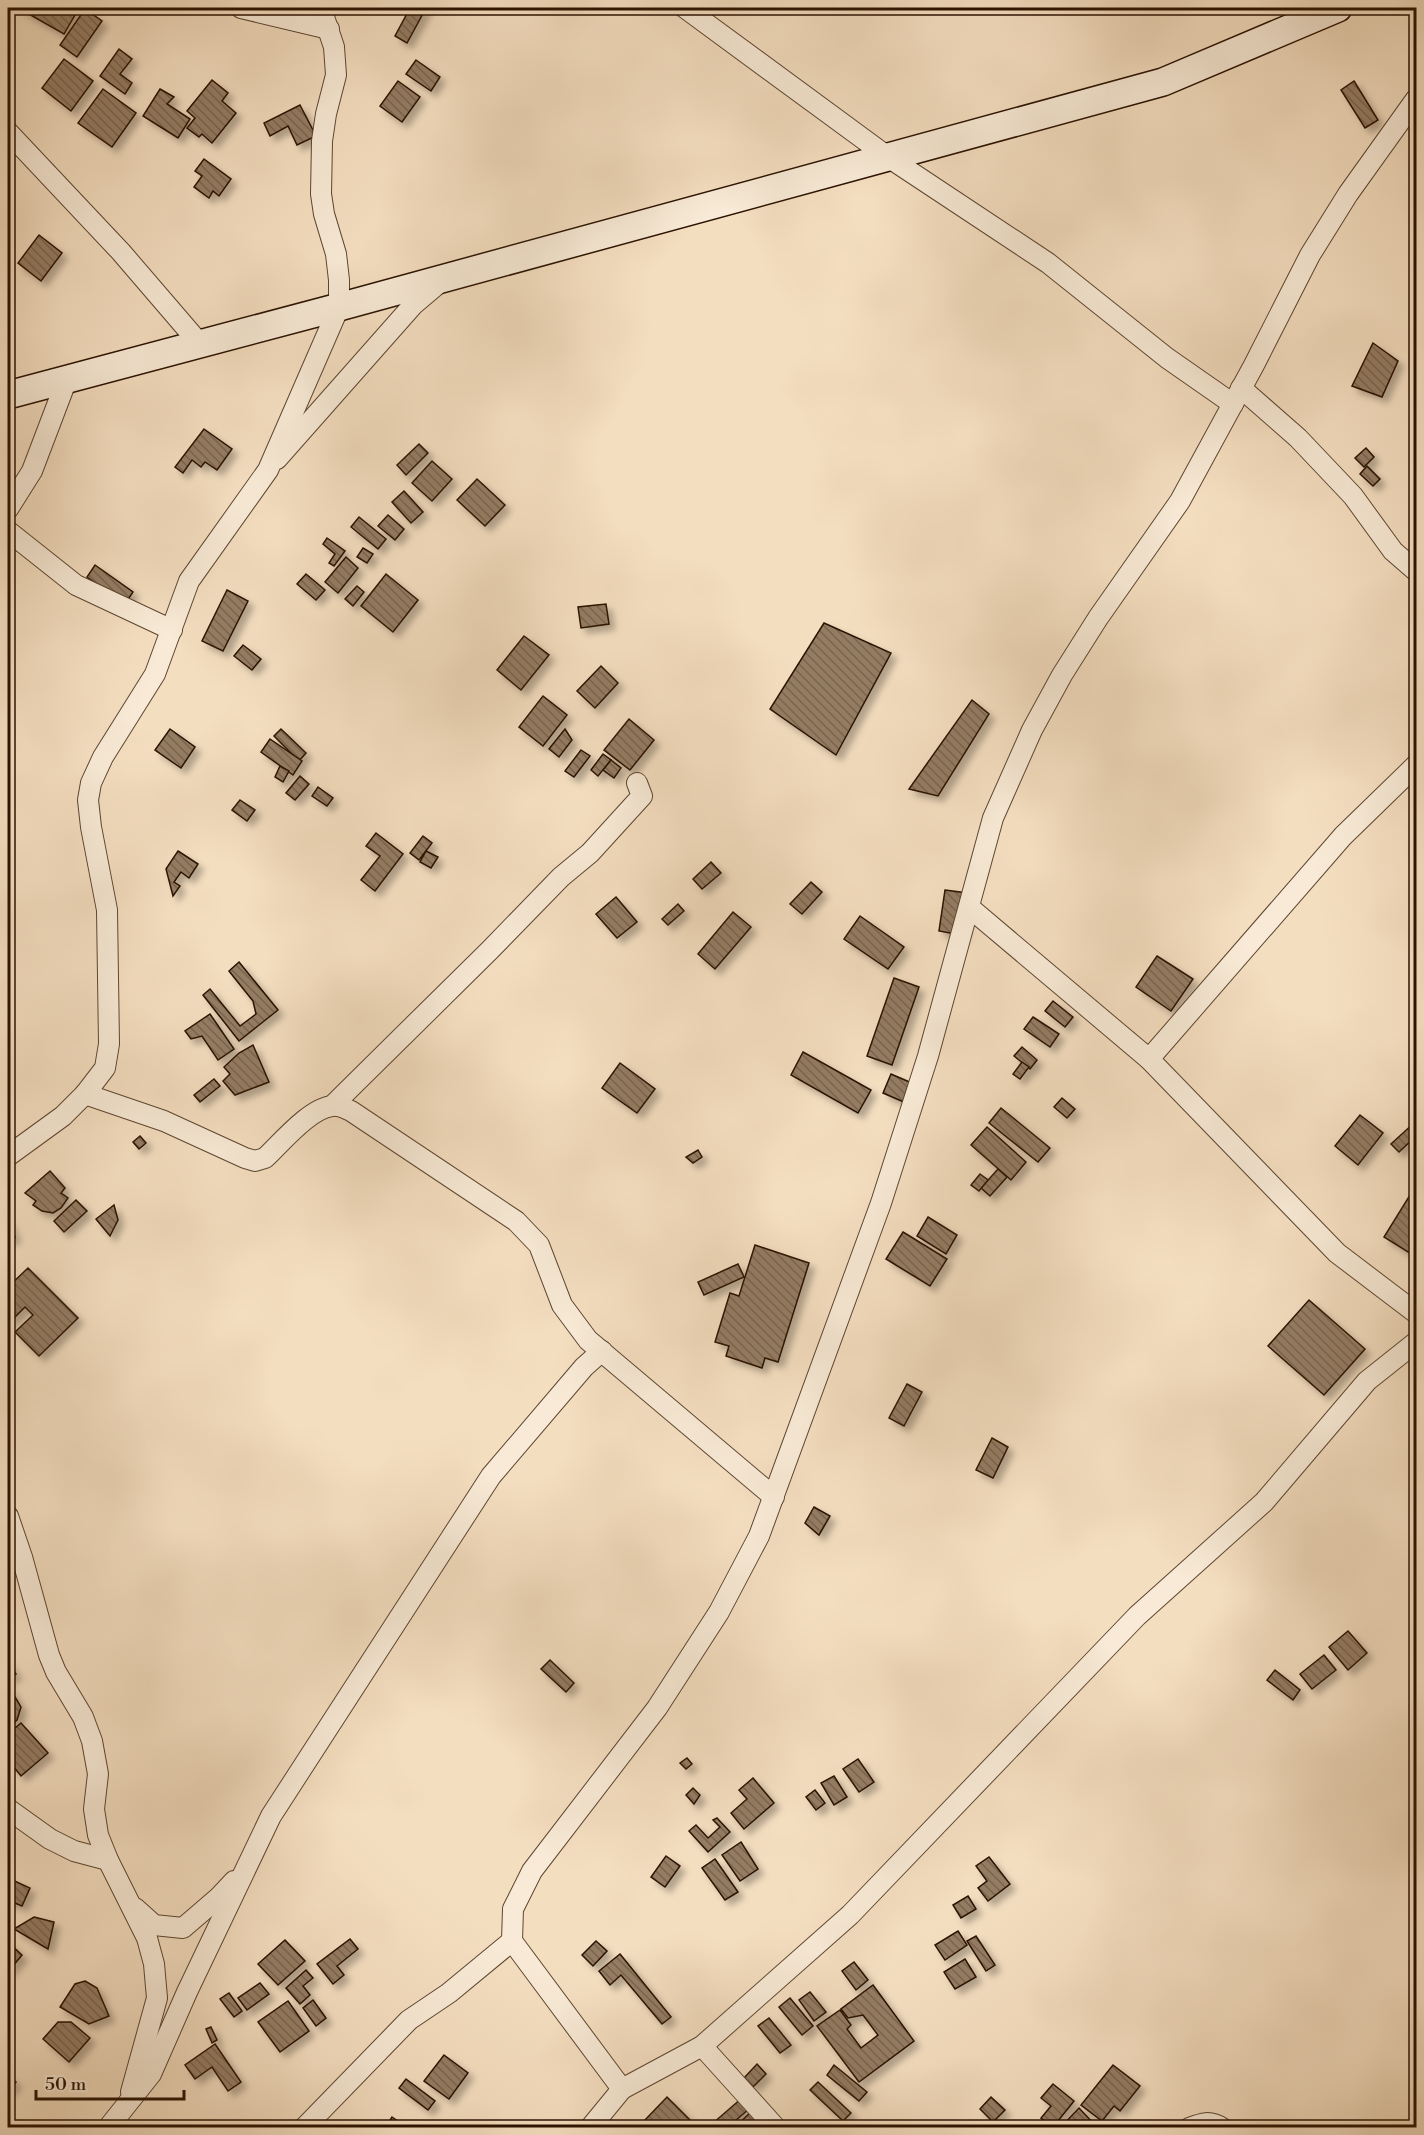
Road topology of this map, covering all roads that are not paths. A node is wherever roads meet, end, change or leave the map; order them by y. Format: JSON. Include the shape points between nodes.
{"nodes":[{"id":1,"x":241,"y":8,"type":"edge"},
{"id":2,"x":321,"y":8,"type":"edge"},
{"id":3,"x":685,"y":8,"type":"edge"},
{"id":4,"x":1338,"y":8,"type":"edge"},
{"id":5,"x":329,"y":29,"type":"junction"},
{"id":6,"x":1416,"y":99,"type":"edge"},
{"id":7,"x":8,"y":137,"type":"edge"},
{"id":8,"x":888,"y":157,"type":"junction"},
{"id":9,"x":445,"y":278,"type":"junction"},
{"id":10,"x":339,"y":307,"type":"junction"},
{"id":11,"x":200,"y":344,"type":"junction"},
{"id":12,"x":67,"y":379,"type":"junction"},
{"id":13,"x":8,"y":395,"type":"edge"},
{"id":14,"x":1237,"y":396,"type":"junction"},
{"id":15,"x":268,"y":470,"type":"junction"},
{"id":16,"x":8,"y":509,"type":"edge"},
{"id":17,"x":8,"y":531,"type":"edge"},
{"id":18,"x":1416,"y":571,"type":"edge"},
{"id":19,"x":171,"y":630,"type":"junction"},
{"id":20,"x":1416,"y":765,"type":"edge"},
{"id":21,"x":637,"y":783,"type":"dead end"},
{"id":22,"x":970,"y":908,"type":"junction"},
{"id":23,"x":1149,"y":1059,"type":"junction"},
{"id":24,"x":86,"y":1094,"type":"junction"},
{"id":25,"x":332,"y":1106,"type":"junction"},
{"id":26,"x":8,"y":1156,"type":"edge"},
{"id":27,"x":1416,"y":1313,"type":"edge"},
{"id":28,"x":1416,"y":1342,"type":"edge"},
{"id":29,"x":602,"y":1351,"type":"junction"},
{"id":30,"x":774,"y":1497,"type":"junction"},
{"id":31,"x":8,"y":1516,"type":"edge"},
{"id":32,"x":8,"y":1809,"type":"edge"},
{"id":33,"x":108,"y":1860,"type":"junction"},
{"id":34,"x":249,"y":1863,"type":"junction"},
{"id":35,"x":129,"y":1902,"type":"junction"},
{"id":36,"x":512,"y":1941,"type":"junction"},
{"id":37,"x":702,"y":2046,"type":"junction"},
{"id":38,"x":622,"y":2089,"type":"junction"},
{"id":39,"x":129,"y":2101,"type":"junction"},
{"id":40,"x":108,"y":2127,"type":"edge"},
{"id":41,"x":304,"y":2127,"type":"edge"},
{"id":42,"x":590,"y":2127,"type":"edge"},
{"id":43,"x":776,"y":2127,"type":"edge"},
{"id":44,"x":1189,"y":2127,"type":"edge"},
{"id":45,"x":1222,"y":2127,"type":"edge"}],
"edges":[{"from":1,"to":5,"type":"street"},
{"from":2,"to":5,"type":"street"},
{"from":3,"to":8,"type":"street"},
{"from":4,"to":8,"type":"street","via":[[1163,82]]},
{"from":5,"to":10,"type":"street","via":[[336,75],[322,141],[321,194],[336,254]]},
{"from":6,"to":14,"type":"street","via":[[1310,255]]},
{"from":7,"to":11,"type":"street","via":[[121,252]]},
{"from":8,"to":9,"type":"street"},
{"from":8,"to":14,"type":"street","via":[[1048,263],[1167,358]]},
{"from":9,"to":10,"type":"street"},
{"from":9,"to":15,"type":"street","via":[[414,304]]},
{"from":10,"to":11,"type":"street"},
{"from":10,"to":15,"type":"street"},
{"from":11,"to":12,"type":"street"},
{"from":12,"to":13,"type":"street"},
{"from":12,"to":16,"type":"street","via":[[32,471]]},
{"from":14,"to":18,"type":"street","via":[[1306,446],[1353,496],[1393,550]]},
{"from":14,"to":22,"type":"street","via":[[1180,501],[1098,618],[1032,730],[993,818]]},
{"from":15,"to":19,"type":"street","via":[[189,580]]},
{"from":17,"to":19,"type":"street","via":[[76,585]]},
{"from":19,"to":24,"type":"street","via":[[155,674],[103,757],[89,790],[91,827],[107,910],[109,1044],[105,1068]]},
{"from":20,"to":23,"type":"street","via":[[1343,836]]},
{"from":21,"to":25,"type":"street","via":[[642,796],[590,854],[561,877]]},
{"from":22,"to":23,"type":"street"},
{"from":22,"to":30,"type":"street","via":[[881,1203]]},
{"from":23,"to":27,"type":"street","via":[[1337,1253]]},
{"from":24,"to":25,"type":"street","via":[[164,1121],[255,1161],[265,1158],[312,1114]]},
{"from":24,"to":26,"type":"street"},
{"from":25,"to":29,"type":"street","via":[[351,1111],[516,1221],[539,1245],[562,1305],[588,1340]]},
{"from":28,"to":37,"type":"street","via":[[1367,1381],[1264,1502],[1137,1616],[850,1914]]},
{"from":29,"to":30,"type":"street"},
{"from":29,"to":34,"type":"street","via":[[491,1476],[271,1816]]},
{"from":30,"to":36,"type":"street","via":[[759,1536],[719,1612],[657,1708],[532,1871],[513,1909]]},
{"from":31,"to":33,"type":"street","via":[[49,1654],[92,1741],[98,1774],[96,1825]]},
{"from":32,"to":33,"type":"street","via":[[50,1839],[74,1851]]},
{"from":33,"to":35,"type":"street"},
{"from":34,"to":35,"type":"street","via":[[219,1897],[183,1928],[154,1924]]},
{"from":34,"to":39,"type":"street","via":[[151,2074]]},
{"from":35,"to":39,"type":"street","via":[[147,1938],[158,1998]]},
{"from":36,"to":38,"type":"street"},
{"from":36,"to":41,"type":"street","via":[[449,1994],[409,2020]]},
{"from":37,"to":38,"type":"street"},
{"from":37,"to":43,"type":"street"},
{"from":38,"to":42,"type":"street"},
{"from":39,"to":40,"type":"street"},
{"from":44,"to":45,"type":"street","via":[[1207,2122]]}]}
